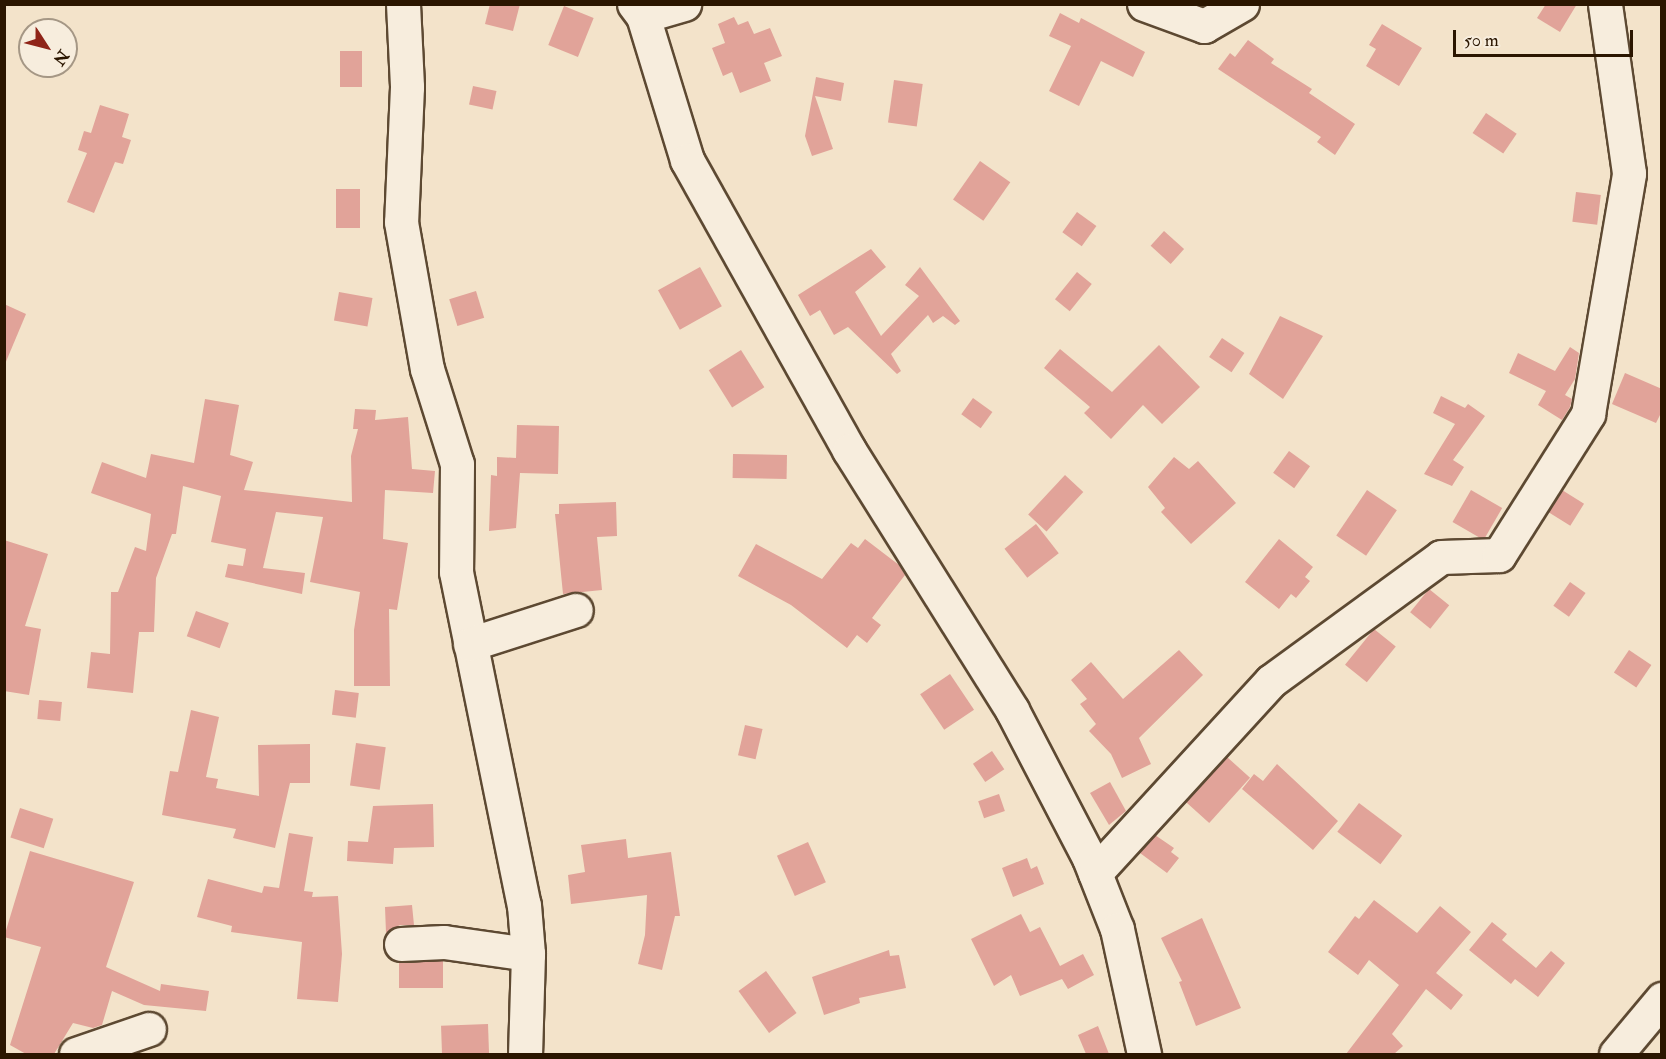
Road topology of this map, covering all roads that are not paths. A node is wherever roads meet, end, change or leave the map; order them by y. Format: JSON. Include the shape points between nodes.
{"nodes":[{"id":1,"x":403,"y":4,"type":"edge"},
{"id":2,"x":684,"y":4,"type":"edge"},
{"id":3,"x":1144,"y":4,"type":"edge"},
{"id":4,"x":1242,"y":4,"type":"edge"},
{"id":5,"x":1605,"y":4,"type":"edge"},
{"id":6,"x":639,"y":10,"type":"edge"},
{"id":7,"x":576,"y":609,"type":"dead end"},
{"id":8,"x":470,"y":644,"type":"junction"},
{"id":9,"x":1095,"y":873,"type":"junction"},
{"id":10,"x":400,"y":944,"type":"dead end"},
{"id":11,"x":528,"y":954,"type":"junction"},
{"id":12,"x":1662,"y":999,"type":"edge"},
{"id":13,"x":149,"y":1029,"type":"dead end"},
{"id":14,"x":76,"y":1054,"type":"edge"},
{"id":15,"x":525,"y":1054,"type":"edge"},
{"id":16,"x":1144,"y":1054,"type":"edge"},
{"id":17,"x":1616,"y":1054,"type":"edge"}],
"edges":[{"from":1,"to":8,"type":"street","via":[[407,87],[401,222],[427,369],[457,464],[456,573]]},
{"from":2,"to":6,"type":"street"},
{"from":3,"to":4,"type":"street","via":[[1204,26]]},
{"from":5,"to":9,"type":"street","via":[[1629,173],[1588,414],[1499,555],[1441,556],[1271,681]]},
{"from":6,"to":9,"type":"street","via":[[687,160],[849,450],[1012,710]]},
{"from":7,"to":8,"type":"street"},
{"from":8,"to":11,"type":"street","via":[[524,905]]},
{"from":9,"to":16,"type":"street","via":[[1117,929]]},
{"from":10,"to":11,"type":"street","via":[[444,942]]},
{"from":11,"to":15,"type":"street"},
{"from":12,"to":17,"type":"street"},
{"from":13,"to":14,"type":"street"}]}
